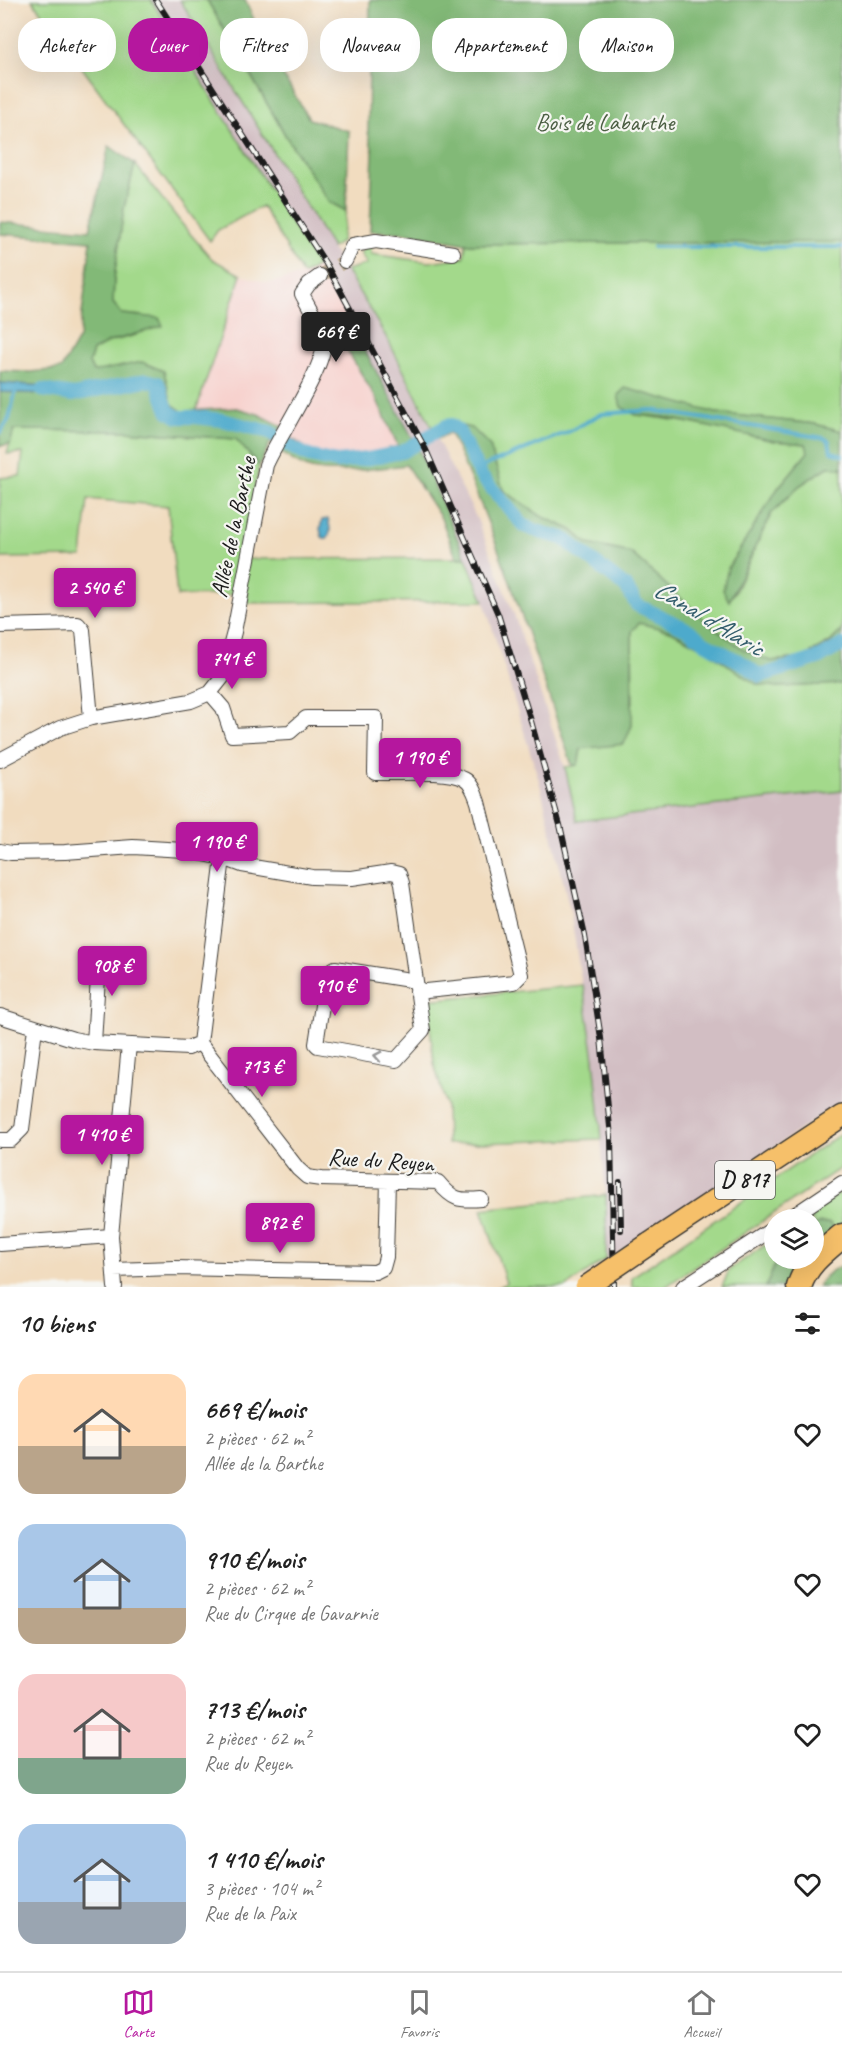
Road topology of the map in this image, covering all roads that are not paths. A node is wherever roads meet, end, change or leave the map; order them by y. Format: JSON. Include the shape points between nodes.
{"nodes":[{"id":1,"x":453,"y":253,"type":"dead end"},
{"id":2,"x":345,"y":261,"type":"tunnel mouth"},
{"id":3,"x":320,"y":276,"type":"tunnel mouth"},
{"id":4,"x":0,"y":626,"type":"edge"},
{"id":5,"x":210,"y":693,"type":"junction"},
{"id":6,"x":91,"y":718,"type":"junction"},
{"id":7,"x":0,"y":760,"type":"edge"},
{"id":8,"x":0,"y":851,"type":"edge"},
{"id":9,"x":224,"y":858,"type":"junction"},
{"id":10,"x":90,"y":958,"type":"dead end"},
{"id":11,"x":417,"y":987,"type":"junction"},
{"id":12,"x":0,"y":1016,"type":"edge"},
{"id":13,"x":35,"y":1028,"type":"junction"},
{"id":14,"x":94,"y":1042,"type":"junction"},
{"id":15,"x":200,"y":1043,"type":"junction"},
{"id":16,"x":129,"y":1045,"type":"junction"},
{"id":17,"x":842,"y":1116,"type":"edge"},
{"id":18,"x":0,"y":1140,"type":"edge"},
{"id":19,"x":388,"y":1180,"type":"junction"},
{"id":20,"x":842,"y":1183,"type":"edge"},
{"id":21,"x":481,"y":1198,"type":"dead end"},
{"id":22,"x":803,"y":1209,"type":"edge"},
{"id":23,"x":764,"y":1234,"type":"edge"},
{"id":24,"x":111,"y":1236,"type":"junction"},
{"id":25,"x":842,"y":1236,"type":"edge"},
{"id":26,"x":0,"y":1244,"type":"edge"},
{"id":27,"x":842,"y":1259,"type":"edge"},
{"id":28,"x":114,"y":1270,"type":"junction"},
{"id":29,"x":116,"y":1287,"type":"edge"},
{"id":30,"x":586,"y":1287,"type":"edge"},
{"id":31,"x":683,"y":1287,"type":"edge"},
{"id":32,"x":799,"y":1287,"type":"edge"},
{"id":33,"x":807,"y":1287,"type":"edge"}],
"edges":[{"from":1,"to":2,"type":"street","via":[[372,241],[353,245]]},
{"from":3,"to":5,"type":"street","name":"Allée de la Barthe","via":[[302,294],[324,340],[321,358],[266,465],[230,648],[222,678]]},
{"from":4,"to":6,"type":"street","via":[[78,624],[83,630]]},
{"from":5,"to":6,"type":"street","via":[[191,701]]},
{"from":5,"to":11,"type":"street","via":[[223,708],[232,735],[290,732],[306,717],[376,718],[375,773],[446,774],[465,779],[473,789],[520,975],[514,982]]},
{"from":6,"to":7,"type":"street","via":[[60,729]]},
{"from":8,"to":9,"type":"street","via":[[133,847],[184,850]]},
{"from":9,"to":11,"type":"street","via":[[242,865],[312,877],[399,874]]},
{"from":9,"to":15,"type":"street"},
{"from":10,"to":14,"type":"street","via":[[98,976]]},
{"from":11,"to":11,"type":"street","one_way":true,"via":[[423,1030],[396,1059],[318,1046],[315,1041],[327,974],[331,970]]},
{"from":12,"to":13,"type":"street"},
{"from":13,"to":14,"type":"street"},
{"from":13,"to":18,"type":"street","via":[[21,1128],[11,1140]]},
{"from":14,"to":16,"type":"street"},
{"from":15,"to":16,"type":"street","via":[[188,1048]]},
{"from":15,"to":19,"type":"street","name":"Rue du Reyen","via":[[307,1177]]},
{"from":16,"to":24,"type":"street"},
{"from":17,"to":30,"type":"main road","number":"D 817","bridge":true},
{"from":19,"to":21,"type":"street","name":"Rue du Reyen","via":[[438,1182],[453,1197]]},
{"from":19,"to":28,"type":"street","via":[[386,1257],[383,1268],[375,1272]]},
{"from":20,"to":22,"type":"street"},
{"from":23,"to":31,"type":"street"},
{"from":24,"to":26,"type":"street"},
{"from":24,"to":28,"type":"street"},
{"from":25,"to":32,"type":"highway","via":[[813,1261]]},
{"from":27,"to":33,"type":"highway","via":[[822,1270]]},
{"from":28,"to":29,"type":"street"}]}
